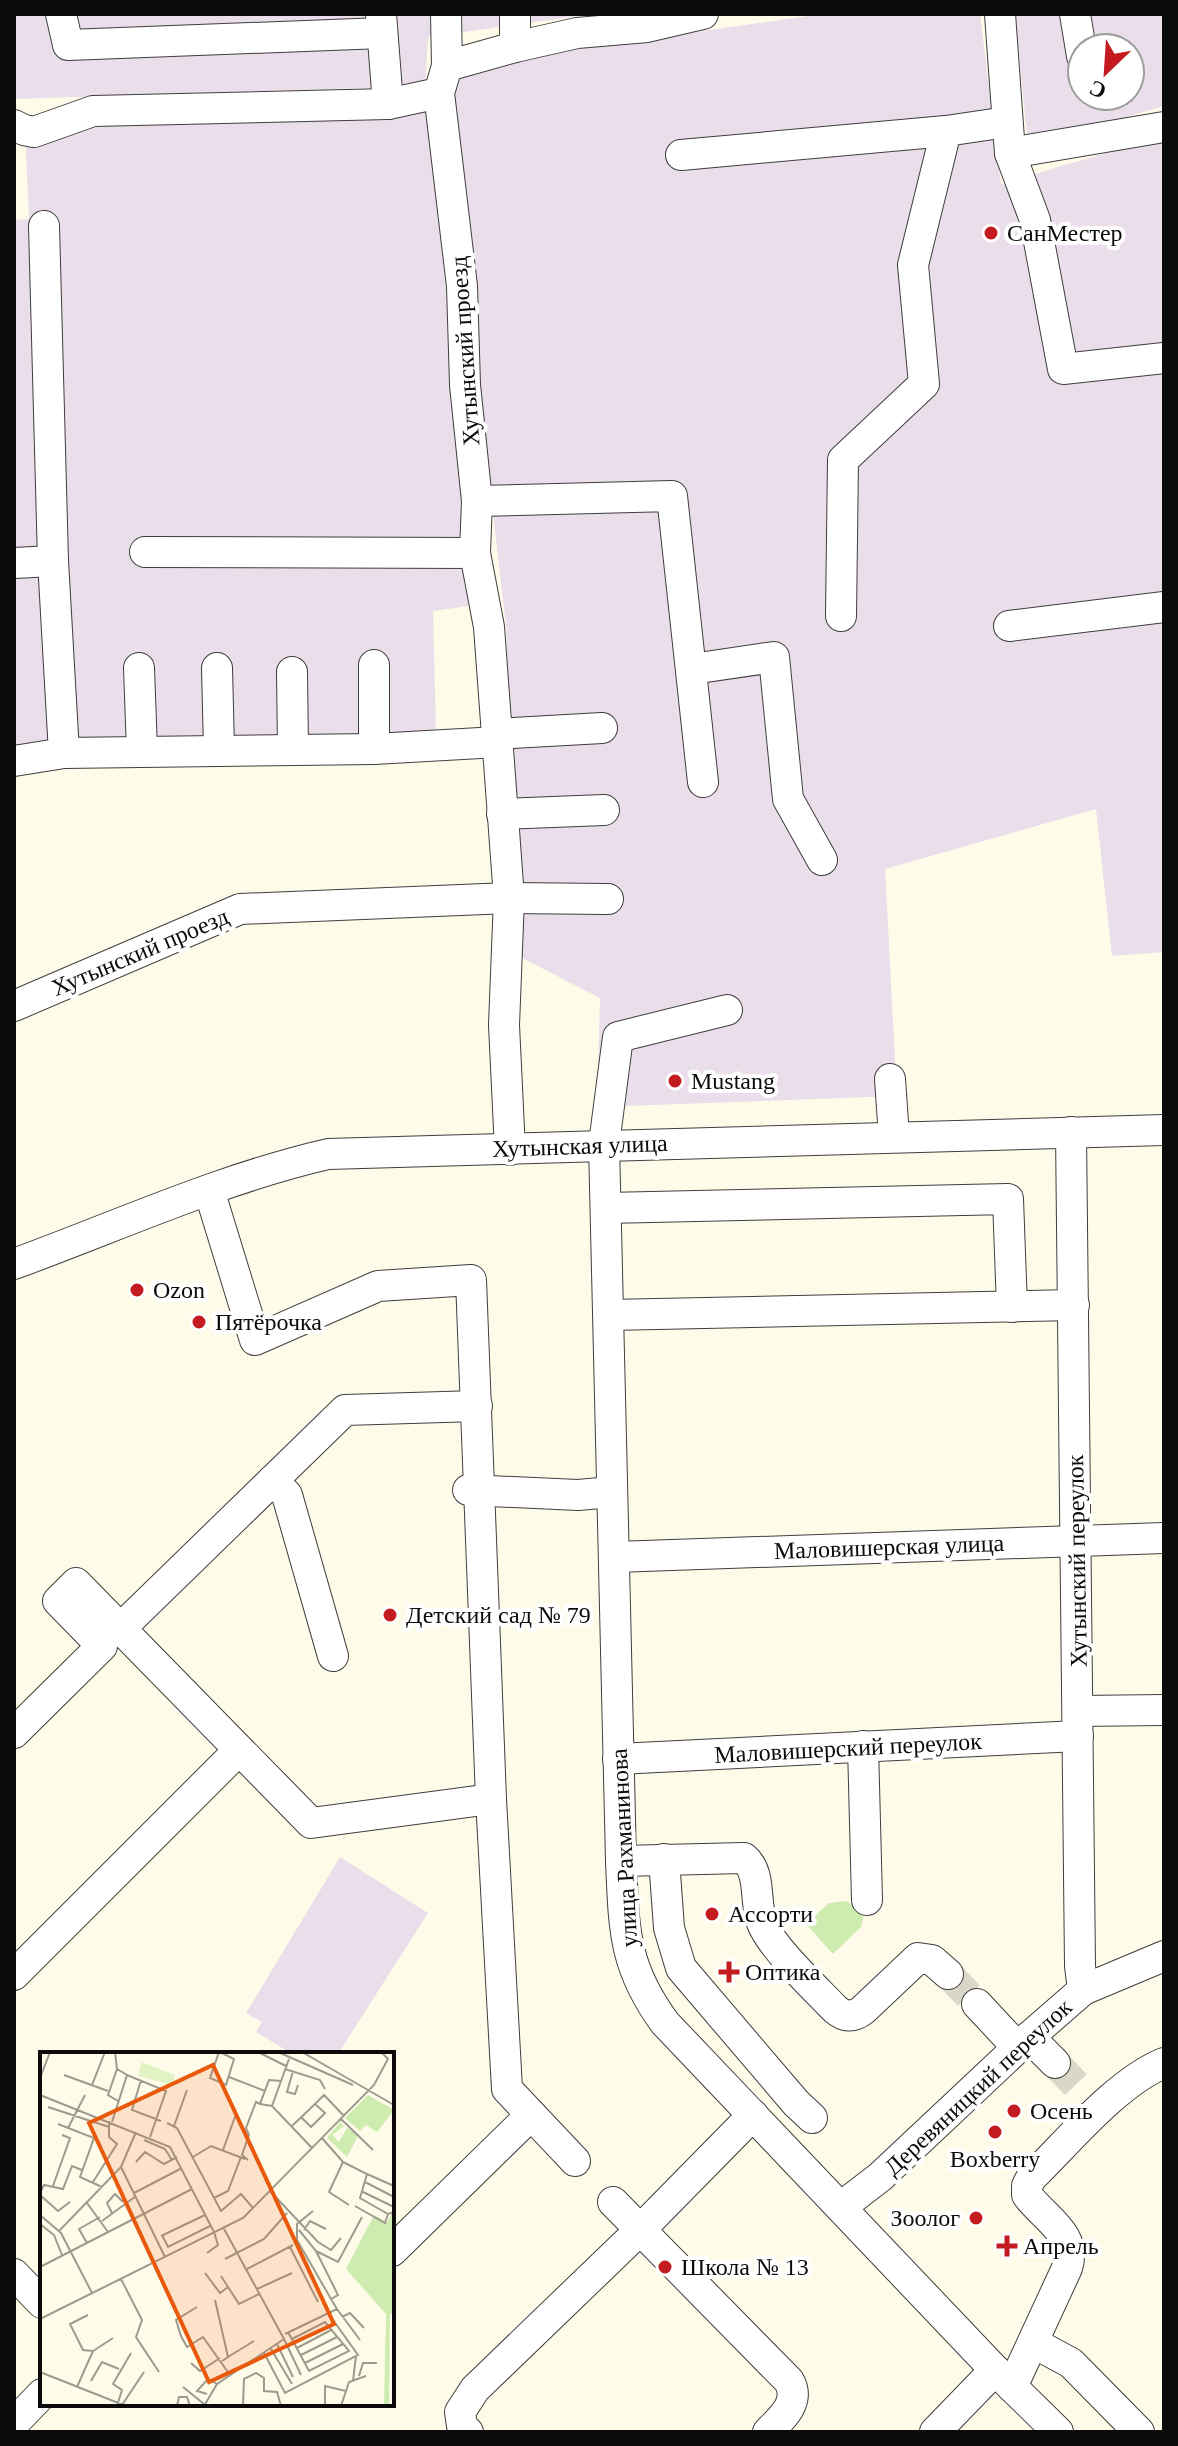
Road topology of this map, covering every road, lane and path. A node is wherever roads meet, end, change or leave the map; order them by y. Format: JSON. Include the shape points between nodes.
{"nodes":[{"id":1,"x":61,"y":14,"type":"edge"},
{"id":2,"x":446,"y":14,"type":"edge"},
{"id":3,"x":515,"y":14,"type":"edge"},
{"id":4,"x":703,"y":14,"type":"edge"},
{"id":5,"x":1000,"y":14,"type":"edge"},
{"id":6,"x":647,"y":20,"type":"edge"},
{"id":7,"x":382,"y":24,"type":"edge"},
{"id":8,"x":577,"y":24,"type":"edge"},
{"id":9,"x":515,"y":47,"type":"junction"},
{"id":10,"x":443,"y":79,"type":"junction"},
{"id":11,"x":388,"y":104,"type":"junction"},
{"id":12,"x":1007,"y":122,"type":"junction"},
{"id":13,"x":14,"y":125,"type":"edge"},
{"id":14,"x":1164,"y":127,"type":"edge"},
{"id":15,"x":946,"y":131,"type":"junction"},
{"id":16,"x":1010,"y":153,"type":"junction"},
{"id":17,"x":681,"y":155,"type":"dead end"},
{"id":18,"x":44,"y":226,"type":"dead end"},
{"id":19,"x":1164,"y":358,"type":"edge"},
{"id":20,"x":477,"y":501,"type":"junction"},
{"id":21,"x":145,"y":552,"type":"dead end"},
{"id":22,"x":475,"y":553,"type":"junction"},
{"id":23,"x":53,"y":561,"type":"junction"},
{"id":24,"x":14,"y":563,"type":"edge"},
{"id":25,"x":1164,"y":607,"type":"edge"},
{"id":26,"x":841,"y":616,"type":"dead end"},
{"id":27,"x":1009,"y":626,"type":"dead end"},
{"id":28,"x":374,"y":665,"type":"dead end"},
{"id":29,"x":139,"y":668,"type":"dead end"},
{"id":30,"x":217,"y":668,"type":"dead end"},
{"id":31,"x":692,"y":669,"type":"junction"},
{"id":32,"x":292,"y":672,"type":"dead end"},
{"id":33,"x":602,"y":728,"type":"dead end"},
{"id":34,"x":497,"y":738,"type":"junction"},
{"id":35,"x":293,"y":749,"type":"junction"},
{"id":36,"x":374,"y":749,"type":"junction"},
{"id":37,"x":219,"y":750,"type":"junction"},
{"id":38,"x":142,"y":751,"type":"junction"},
{"id":39,"x":64,"y":753,"type":"junction"},
{"id":40,"x":14,"y":761,"type":"edge"},
{"id":41,"x":703,"y":782,"type":"dead end"},
{"id":42,"x":604,"y":810,"type":"dead end"},
{"id":43,"x":502,"y":814,"type":"junction"},
{"id":44,"x":822,"y":860,"type":"dead end"},
{"id":45,"x":509,"y":898,"type":"junction"},
{"id":46,"x":608,"y":899,"type":"dead end"},
{"id":47,"x":14,"y":1006,"type":"edge"},
{"id":48,"x":727,"y":1010,"type":"dead end"},
{"id":49,"x":890,"y":1079,"type":"dead end"},
{"id":50,"x":1164,"y":1130,"type":"edge"},
{"id":51,"x":1071,"y":1132,"type":"junction"},
{"id":52,"x":894,"y":1137,"type":"junction"},
{"id":53,"x":604,"y":1144,"type":"junction"},
{"id":54,"x":510,"y":1150,"type":"junction"},
{"id":55,"x":209,"y":1190,"type":"junction"},
{"id":56,"x":606,"y":1208,"type":"junction"},
{"id":57,"x":16,"y":1254,"type":"edge"},
{"id":58,"x":1074,"y":1305,"type":"junction"},
{"id":59,"x":1012,"y":1307,"type":"junction"},
{"id":60,"x":609,"y":1315,"type":"junction"},
{"id":61,"x":477,"y":1406,"type":"junction"},
{"id":62,"x":273,"y":1480,"type":"junction"},
{"id":63,"x":474,"y":1490,"type":"junction"},
{"id":64,"x":612,"y":1492,"type":"junction"},
{"id":65,"x":1164,"y":1538,"type":"edge"},
{"id":66,"x":1077,"y":1541,"type":"junction"},
{"id":67,"x":615,"y":1557,"type":"junction"},
{"id":68,"x":121,"y":1628,"type":"junction"},
{"id":69,"x":333,"y":1656,"type":"dead end"},
{"id":70,"x":1164,"y":1710,"type":"edge"},
{"id":71,"x":1078,"y":1724,"type":"junction"},
{"id":72,"x":14,"y":1733,"type":"edge"},
{"id":73,"x":863,"y":1746,"type":"junction"},
{"id":74,"x":239,"y":1750,"type":"junction"},
{"id":75,"x":618,"y":1759,"type":"junction"},
{"id":76,"x":491,"y":1799,"type":"junction"},
{"id":77,"x":664,"y":1859,"type":"junction"},
{"id":78,"x":621,"y":1861,"type":"junction"},
{"id":79,"x":867,"y":1900,"type":"dead end"},
{"id":80,"x":1164,"y":1956,"type":"edge"},
{"id":81,"x":948,"y":1974,"type":"tunnel mouth"},
{"id":82,"x":14,"y":1975,"type":"edge"},
{"id":83,"x":1083,"y":1990,"type":"junction"},
{"id":84,"x":977,"y":2004,"type":"tunnel mouth"},
{"id":85,"x":1024,"y":2042,"type":"junction"},
{"id":86,"x":1055,"y":2063,"type":"tunnel mouth"},
{"id":87,"x":1164,"y":2063,"type":"edge"},
{"id":88,"x":531,"y":2115,"type":"junction"},
{"id":89,"x":753,"y":2115,"type":"junction"},
{"id":90,"x":812,"y":2118,"type":"dead end"},
{"id":91,"x":575,"y":2161,"type":"dead end"},
{"id":92,"x":613,"y":2202,"type":"dead end"},
{"id":93,"x":841,"y":2207,"type":"junction"},
{"id":94,"x":640,"y":2230,"type":"junction"},
{"id":95,"x":394,"y":2249,"type":"edge"},
{"id":96,"x":14,"y":2274,"type":"edge"},
{"id":97,"x":40,"y":2301,"type":"edge"},
{"id":98,"x":1034,"y":2343,"type":"junction"},
{"id":99,"x":1003,"y":2379,"type":"junction"},
{"id":100,"x":40,"y":2396,"type":"edge"},
{"id":101,"x":14,"y":2423,"type":"edge"},
{"id":102,"x":468,"y":2432,"type":"edge"},
{"id":103,"x":768,"y":2432,"type":"edge"},
{"id":104,"x":935,"y":2432,"type":"edge"},
{"id":105,"x":1058,"y":2432,"type":"edge"},
{"id":106,"x":1139,"y":2432,"type":"edge"}],
"edges":[{"from":1,"to":7,"type":"street","via":[[68,45]]},
{"from":2,"to":10,"type":"street","name":"Хутынский проезд"},
{"from":3,"to":9,"type":"street"},
{"from":4,"to":6,"type":"street"},
{"from":5,"to":12,"type":"street"},
{"from":6,"to":8,"type":"street"},
{"from":7,"to":11,"type":"street"},
{"from":8,"to":9,"type":"street"},
{"from":9,"to":10,"type":"street"},
{"from":10,"to":11,"type":"street"},
{"from":10,"to":20,"type":"street","name":"Хутынский проезд"},
{"from":11,"to":13,"type":"street","via":[[93,111],[34,132]]},
{"from":12,"to":15,"type":"street"},
{"from":12,"to":16,"type":"street"},
{"from":14,"to":16,"type":"street"},
{"from":15,"to":17,"type":"street"},
{"from":15,"to":26,"type":"street","via":[[913,265],[924,384],[843,460]]},
{"from":16,"to":19,"type":"street","via":[[1035,220],[1063,369]]},
{"from":18,"to":23,"type":"street"},
{"from":20,"to":22,"type":"street","name":"Хутынский проезд"},
{"from":20,"to":31,"type":"street","via":[[672,496]]},
{"from":21,"to":22,"type":"street"},
{"from":22,"to":34,"type":"street","name":"Хутынский проезд","via":[[489,627]]},
{"from":23,"to":24,"type":"street"},
{"from":23,"to":39,"type":"street"},
{"from":25,"to":27,"type":"street"},
{"from":28,"to":36,"type":"street"},
{"from":29,"to":38,"type":"street"},
{"from":30,"to":37,"type":"street"},
{"from":31,"to":41,"type":"street"},
{"from":31,"to":44,"type":"street","via":[[774,657],[788,799]]},
{"from":32,"to":35,"type":"street"},
{"from":33,"to":34,"type":"street"},
{"from":34,"to":36,"type":"street"},
{"from":34,"to":43,"type":"street","name":"Хутынский проезд"},
{"from":35,"to":36,"type":"street"},
{"from":35,"to":37,"type":"street"},
{"from":37,"to":38,"type":"street"},
{"from":38,"to":39,"type":"street"},
{"from":39,"to":40,"type":"street"},
{"from":42,"to":43,"type":"street"},
{"from":43,"to":45,"type":"street","name":"Хутынский проезд"},
{"from":45,"to":46,"type":"street"},
{"from":45,"to":47,"type":"street","name":"Хутынский проезд","via":[[240,909]]},
{"from":45,"to":54,"type":"street","name":"Хутынский проезд","via":[[504,1025]]},
{"from":48,"to":53,"type":"street","name":"улица Рахманинова","via":[[618,1037]]},
{"from":49,"to":52,"type":"street"},
{"from":50,"to":51,"type":"street","name":"Хутынская улица"},
{"from":51,"to":52,"type":"street","name":"Хутынская улица"},
{"from":51,"to":58,"type":"street","name":"Хутынский переулок"},
{"from":52,"to":53,"type":"street","name":"Хутынская улица"},
{"from":53,"to":54,"type":"street","name":"Хутынская улица"},
{"from":53,"to":56,"type":"street","name":"улица Рахманинова"},
{"from":54,"to":55,"type":"street","name":"Хутынская улица","via":[[328,1154]]},
{"from":55,"to":57,"type":"street","name":"Хутынская улица"},
{"from":55,"to":61,"type":"street","via":[[255,1340],[378,1286],[471,1280]]},
{"from":56,"to":59,"type":"street","via":[[1008,1199]]},
{"from":56,"to":60,"type":"street","name":"улица Рахманинова"},
{"from":58,"to":59,"type":"street"},
{"from":58,"to":66,"type":"street","name":"Хутынский переулок"},
{"from":59,"to":60,"type":"street"},
{"from":60,"to":64,"type":"street","name":"улица Рахманинова"},
{"from":61,"to":62,"type":"street","via":[[345,1410]]},
{"from":61,"to":63,"type":"street"},
{"from":62,"to":68,"type":"street"},
{"from":62,"to":69,"type":"street","via":[[287,1495]]},
{"from":63,"to":64,"type":"street"},
{"from":63,"to":76,"type":"street"},
{"from":64,"to":67,"type":"street","name":"улица Рахманинова"},
{"from":65,"to":66,"type":"street","name":"Маловишерская улица"},
{"from":66,"to":67,"type":"street","name":"Маловишерская улица"},
{"from":66,"to":71,"type":"street","name":"Хутынский переулок"},
{"from":67,"to":75,"type":"street","name":"улица Рахманинова"},
{"from":68,"to":72,"type":"street","via":[[76,1583],[58,1601],[102,1646]]},
{"from":68,"to":74,"type":"street"},
{"from":70,"to":71,"type":"street","name":"Маловишерский переулок"},
{"from":71,"to":73,"type":"street","name":"Маловишерский переулок"},
{"from":71,"to":83,"type":"street","name":"Хутынский переулок"},
{"from":73,"to":75,"type":"street","name":"Маловишерский переулок"},
{"from":73,"to":79,"type":"street"},
{"from":74,"to":76,"type":"street","via":[[311,1823]]},
{"from":74,"to":82,"type":"street"},
{"from":75,"to":78,"type":"street","name":"улица Рахманинова"},
{"from":76,"to":88,"type":"street","via":[[507,2089]]},
{"from":77,"to":78,"type":"street"},
{"from":77,"to":81,"type":"street","via":[[739,1857],[748,1862],[766,1932],[844,2015],[863,2010],[918,1958],[932,1960]]},
{"from":77,"to":90,"type":"street","via":[[669,1928],[681,1968]]},
{"from":78,"to":89,"type":"street","name":"улица Рахманинова","via":[[625,1935],[641,1985],[665,2023]]},
{"from":80,"to":83,"type":"street","name":"Деревяницкий переулок"},
{"from":83,"to":85,"type":"street","name":"Деревяницкий переулок"},
{"from":84,"to":85,"type":"street"},
{"from":85,"to":86,"type":"street"},
{"from":85,"to":93,"type":"street","name":"Деревяницкий переулок"},
{"from":87,"to":98,"type":"street","via":[[1092,2102],[1027,2186],[1029,2199],[1062,2232],[1070,2250]]},
{"from":88,"to":91,"type":"street"},
{"from":88,"to":95,"type":"street"},
{"from":89,"to":93,"type":"street","name":"улица Рахманинова"},
{"from":89,"to":94,"type":"street"},
{"from":92,"to":94,"type":"street"},
{"from":93,"to":99,"type":"street","name":"улица Рахманинова"},
{"from":94,"to":102,"type":"street","via":[[475,2389],[460,2412]]},
{"from":94,"to":103,"type":"street","via":[[789,2381],[791,2405]]},
{"from":96,"to":97,"type":"street"},
{"from":98,"to":99,"type":"street"},
{"from":98,"to":106,"type":"street","via":[[1071,2363]]},
{"from":99,"to":104,"type":"street"},
{"from":99,"to":105,"type":"street","name":"улица Рахманинова"},
{"from":100,"to":101,"type":"street"}]}
